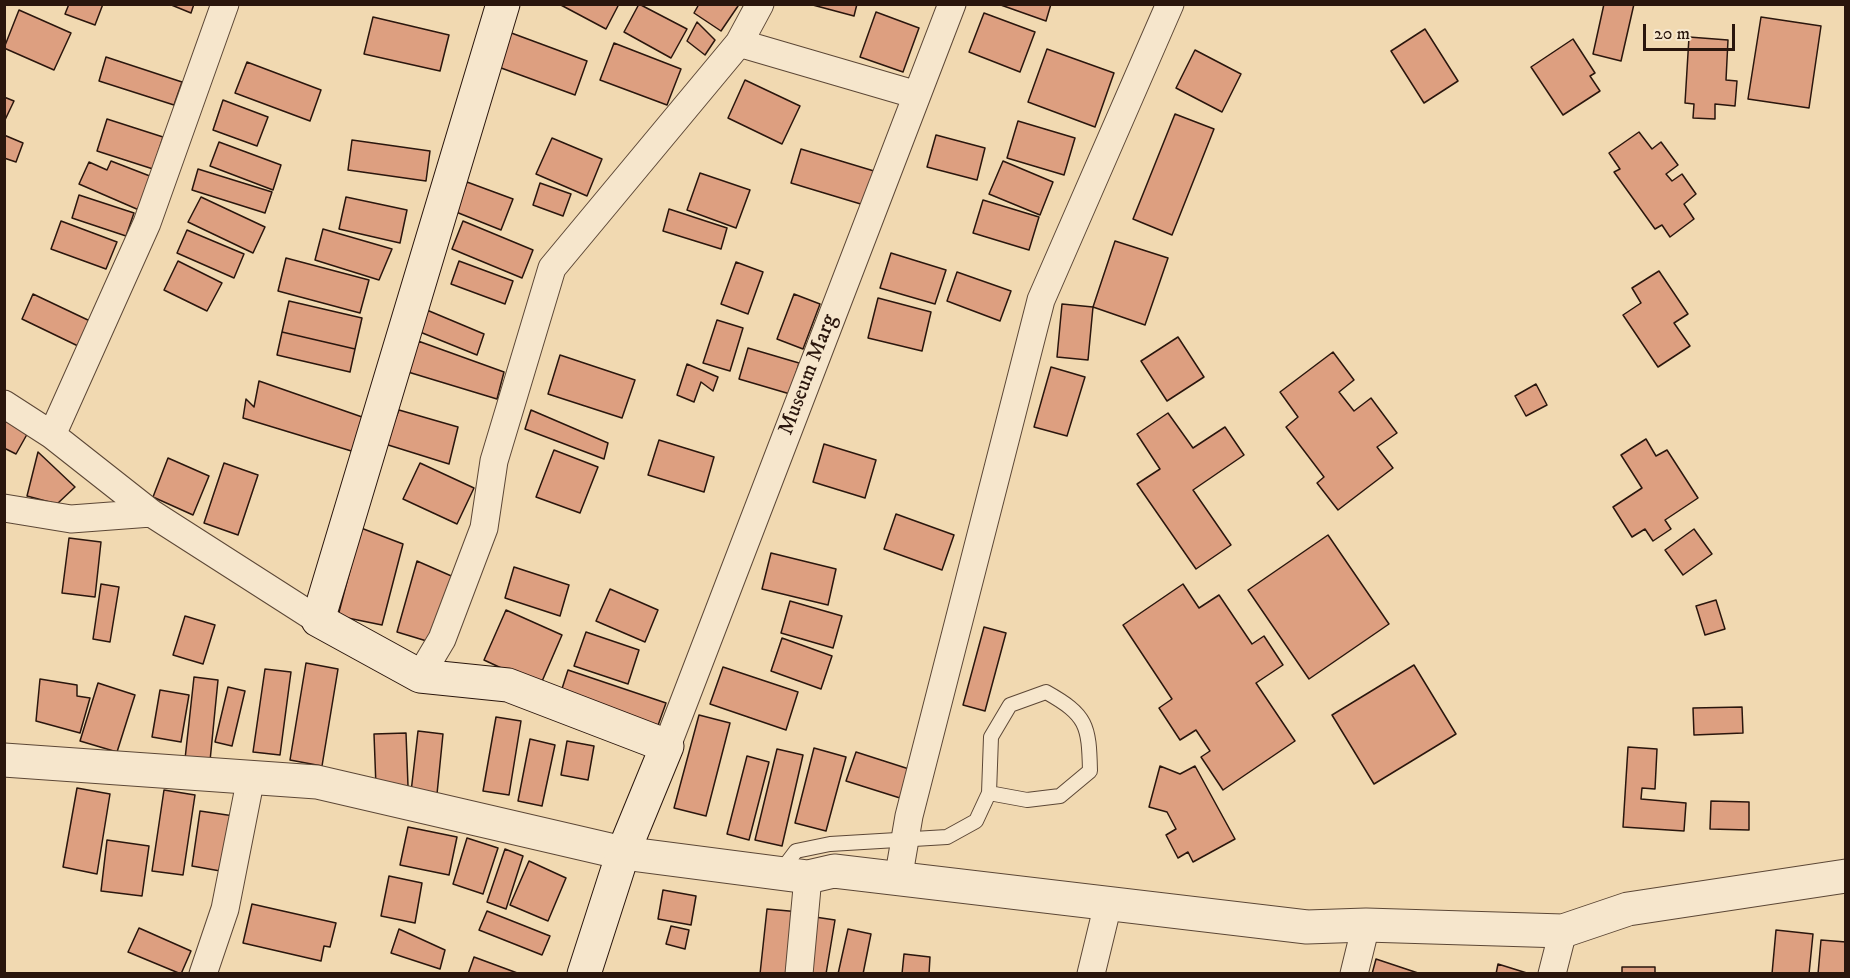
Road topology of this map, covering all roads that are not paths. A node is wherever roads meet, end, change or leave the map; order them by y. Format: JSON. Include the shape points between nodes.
{"nodes":[{"id":1,"x":225,"y":4,"type":"edge"},
{"id":2,"x":502,"y":4,"type":"edge"},
{"id":3,"x":760,"y":4,"type":"edge"},
{"id":4,"x":952,"y":4,"type":"edge"},
{"id":5,"x":1170,"y":4,"type":"edge"},
{"id":6,"x":739,"y":43,"type":"junction"},
{"id":7,"x":917,"y":95,"type":"junction"},
{"id":8,"x":4,"y":404,"type":"edge"},
{"id":9,"x":51,"y":435,"type":"junction"},
{"id":10,"x":4,"y":508,"type":"edge"},
{"id":11,"x":151,"y":513,"type":"junction"},
{"id":12,"x":318,"y":620,"type":"junction"},
{"id":13,"x":420,"y":676,"type":"junction"},
{"id":14,"x":667,"y":746,"type":"junction"},
{"id":15,"x":4,"y":760,"type":"edge"},
{"id":16,"x":251,"y":777,"type":"junction"},
{"id":17,"x":989,"y":793,"type":"junction"},
{"id":18,"x":905,"y":842,"type":"junction"},
{"id":19,"x":623,"y":853,"type":"junction"},
{"id":20,"x":794,"y":875,"type":"junction"},
{"id":21,"x":1845,"y":876,"type":"edge"},
{"id":22,"x":898,"y":880,"type":"junction"},
{"id":23,"x":1108,"y":904,"type":"junction"},
{"id":24,"x":1366,"y":925,"type":"junction"},
{"id":25,"x":1563,"y":931,"type":"junction"},
{"id":26,"x":203,"y":974,"type":"edge"},
{"id":27,"x":584,"y":974,"type":"edge"},
{"id":28,"x":798,"y":974,"type":"edge"},
{"id":29,"x":1091,"y":974,"type":"edge"},
{"id":30,"x":1354,"y":974,"type":"edge"},
{"id":31,"x":1552,"y":974,"type":"edge"}],
"edges":[{"from":1,"to":9,"type":"street","via":[[147,223]]},
{"from":2,"to":12,"type":"street"},
{"from":3,"to":6,"type":"street"},
{"from":4,"to":7,"type":"street","name":"Museum Marg"},
{"from":5,"to":18,"type":"street","via":[[1041,300]]},
{"from":6,"to":7,"type":"street"},
{"from":6,"to":13,"type":"street","via":[[552,268],[494,461],[484,528],[442,639]]},
{"from":7,"to":14,"type":"street","name":"Museum Marg"},
{"from":8,"to":9,"type":"street"},
{"from":9,"to":11,"type":"street"},
{"from":10,"to":11,"type":"street","via":[[71,519]]},
{"from":11,"to":12,"type":"street"},
{"from":12,"to":13,"type":"street"},
{"from":13,"to":14,"type":"street","via":[[507,685]]},
{"from":14,"to":19,"type":"street"},
{"from":15,"to":16,"type":"street"},
{"from":16,"to":19,"type":"street","via":[[317,782]]},
{"from":16,"to":26,"type":"street","via":[[225,909]]},
{"from":17,"to":17,"type":"lane","via":[[991,737],[1010,705],[1046,692],[1074,708],[1089,736],[1090,771],[1060,796],[1027,800]]},
{"from":17,"to":18,"type":"lane","via":[[976,821],[947,837]]},
{"from":18,"to":20,"type":"lane","via":[[830,843],[796,851]]},
{"from":18,"to":22,"type":"street"},
{"from":19,"to":20,"type":"street"},
{"from":19,"to":27,"type":"street"},
{"from":20,"to":22,"type":"street","via":[[834,871]]},
{"from":20,"to":28,"type":"street"},
{"from":21,"to":25,"type":"street","via":[[1628,909]]},
{"from":22,"to":23,"type":"street"},
{"from":23,"to":24,"type":"street","via":[[1307,927]]},
{"from":23,"to":29,"type":"street"},
{"from":24,"to":25,"type":"street"},
{"from":24,"to":30,"type":"street"},
{"from":25,"to":31,"type":"street"}]}
